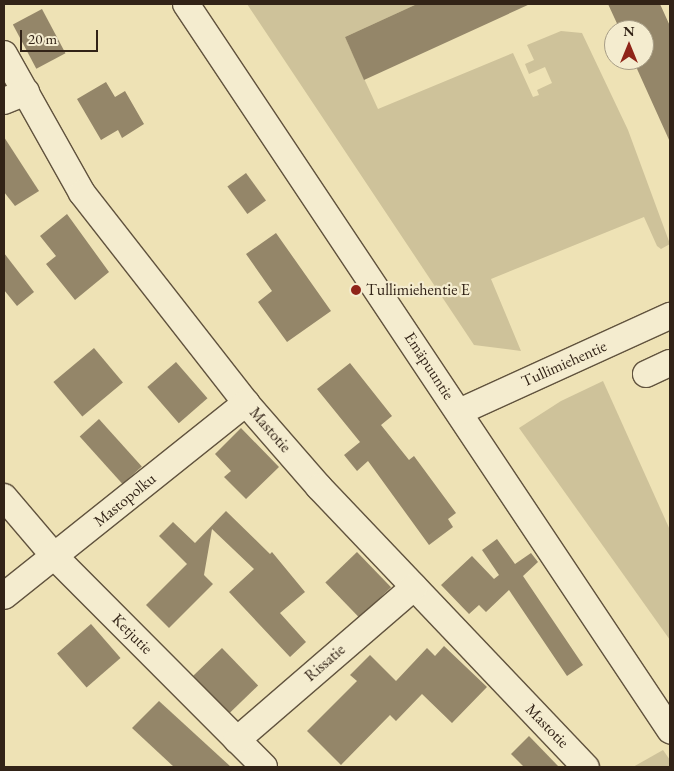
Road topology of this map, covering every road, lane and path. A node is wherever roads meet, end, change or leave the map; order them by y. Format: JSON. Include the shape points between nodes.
{"nodes":[{"id":1,"x":186,"y":4,"type":"edge"},
{"id":2,"x":4,"y":54,"type":"edge"},
{"id":3,"x":15,"y":97,"type":"edge"},
{"id":4,"x":670,"y":316,"type":"edge"},
{"id":5,"x":670,"y":362,"type":"edge"},
{"id":6,"x":646,"y":374,"type":"dead end"},
{"id":7,"x":246,"y":403,"type":"junction"},
{"id":8,"x":459,"y":412,"type":"junction"},
{"id":9,"x":4,"y":496,"type":"edge"},
{"id":10,"x":55,"y":557,"type":"junction"},
{"id":11,"x":414,"y":587,"type":"junction"},
{"id":12,"x":4,"y":596,"type":"edge"},
{"id":13,"x":670,"y":730,"type":"edge"},
{"id":14,"x":237,"y":740,"type":"junction"},
{"id":15,"x":264,"y":767,"type":"edge"},
{"id":16,"x":586,"y":767,"type":"edge"}],
"edges":[{"from":1,"to":8,"type":"street","name":"Emäpuuntie"},
{"from":2,"to":3,"type":"street","name":"Mastotie"},
{"from":3,"to":7,"type":"street","name":"Mastotie","via":[[82,193]]},
{"from":4,"to":8,"type":"street","name":"Tullimiehentie"},
{"from":5,"to":6,"type":"street"},
{"from":7,"to":10,"type":"street","name":"Mastopolku"},
{"from":7,"to":11,"type":"street","name":"Mastotie"},
{"from":8,"to":13,"type":"street","name":"Emäpuuntie"},
{"from":9,"to":10,"type":"street","name":"Ketjutie"},
{"from":10,"to":12,"type":"street","name":"Mastopolku"},
{"from":10,"to":14,"type":"street","name":"Ketjutie"},
{"from":11,"to":14,"type":"street","name":"Rissatie"},
{"from":11,"to":16,"type":"street","name":"Mastotie"},
{"from":14,"to":15,"type":"street","name":"Ketjutie"}]}
